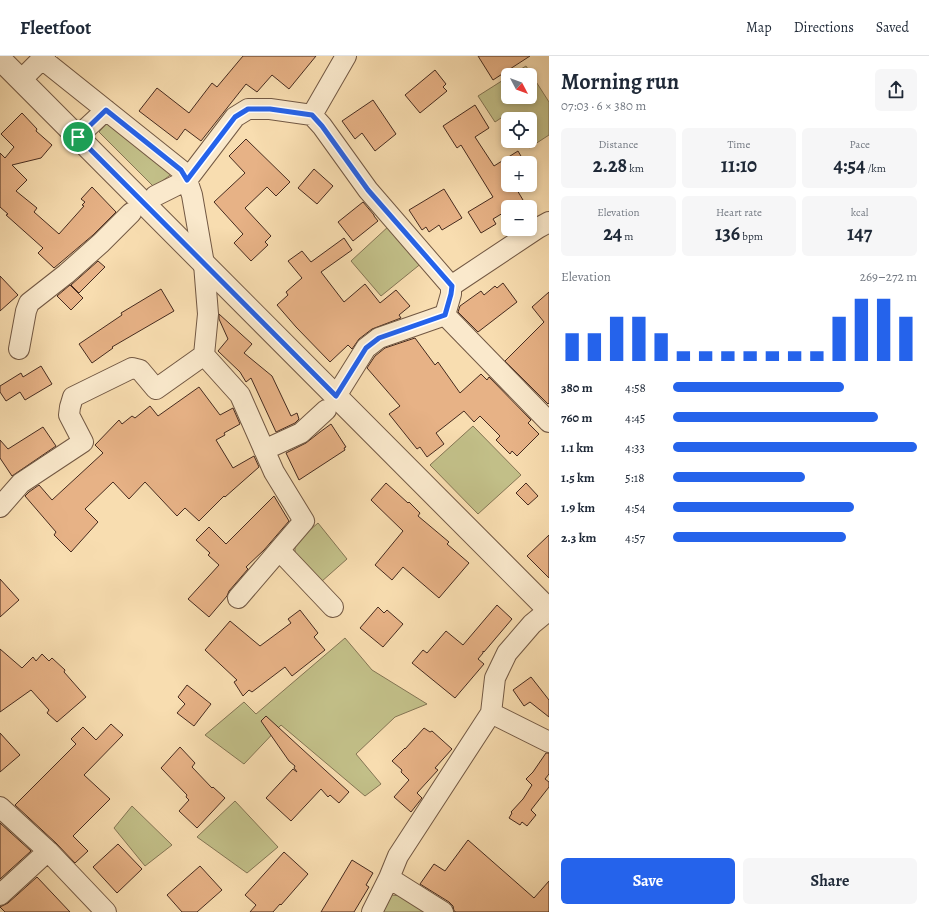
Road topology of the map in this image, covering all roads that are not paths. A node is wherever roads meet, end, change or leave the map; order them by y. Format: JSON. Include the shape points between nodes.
{"nodes":[{"id":1,"x":346,"y":56,"type":"edge"},
{"id":2,"x":44,"y":57,"type":"edge"},
{"id":3,"x":0,"y":59,"type":"edge"},
{"id":4,"x":21,"y":80,"type":"junction"},
{"id":5,"x":106,"y":110,"type":"junction"},
{"id":6,"x":312,"y":115,"type":"junction"},
{"id":7,"x":78,"y":137,"type":"junction"},
{"id":8,"x":187,"y":180,"type":"junction"},
{"id":9,"x":155,"y":196,"type":"dead end"},
{"id":10,"x":130,"y":213,"type":"dead end"},
{"id":11,"x":549,"y":222,"type":"edge"},
{"id":12,"x":204,"y":264,"type":"junction"},
{"id":13,"x":452,"y":286,"type":"junction"},
{"id":14,"x":445,"y":315,"type":"junction"},
{"id":15,"x":19,"y":349,"type":"dead end"},
{"id":16,"x":204,"y":355,"type":"junction"},
{"id":17,"x":331,"y":403,"type":"junction"},
{"id":18,"x":549,"y":422,"type":"edge"},
{"id":19,"x":264,"y":450,"type":"junction"},
{"id":20,"x":0,"y":507,"type":"edge"},
{"id":21,"x":279,"y":550,"type":"junction"},
{"id":22,"x":238,"y":598,"type":"dead end"},
{"id":23,"x":333,"y":607,"type":"dead end"},
{"id":24,"x":549,"y":610,"type":"edge"},
{"id":25,"x":491,"y":713,"type":"junction"},
{"id":26,"x":549,"y":742,"type":"edge"},
{"id":27,"x":0,"y":807,"type":"edge"},
{"id":28,"x":48,"y":851,"type":"junction"},
{"id":29,"x":389,"y":878,"type":"junction"},
{"id":30,"x":0,"y":895,"type":"edge"},
{"id":31,"x":106,"y":912,"type":"edge"},
{"id":32,"x":372,"y":912,"type":"edge"},
{"id":33,"x":443,"y":912,"type":"edge"}],
"edges":[{"from":1,"to":6,"type":"street"},
{"from":2,"to":4,"type":"street"},
{"from":2,"to":5,"type":"street"},
{"from":3,"to":4,"type":"street"},
{"from":4,"to":7,"type":"street"},
{"from":5,"to":7,"type":"street"},
{"from":5,"to":8,"type":"street","via":[[181,170]]},
{"from":6,"to":8,"type":"street","via":[[270,109],[248,109],[235,117]]},
{"from":6,"to":13,"type":"street","via":[[368,190]]},
{"from":7,"to":12,"type":"street"},
{"from":8,"to":9,"type":"street"},
{"from":8,"to":12,"type":"street"},
{"from":10,"to":15,"type":"street","via":[[96,248],[29,303]]},
{"from":11,"to":13,"type":"street"},
{"from":12,"to":16,"type":"street","via":[[208,314]]},
{"from":12,"to":17,"type":"street"},
{"from":13,"to":14,"type":"street"},
{"from":14,"to":17,"type":"street","via":[[379,338],[366,348]]},
{"from":14,"to":18,"type":"street"},
{"from":16,"to":19,"type":"street","via":[[240,395]]},
{"from":16,"to":20,"type":"street","via":[[156,389],[140,370],[132,368],[73,397],[69,415],[83,442],[21,483]]},
{"from":17,"to":19,"type":"street","via":[[301,433]]},
{"from":17,"to":24,"type":"street"},
{"from":19,"to":21,"type":"street","via":[[274,472],[304,521]]},
{"from":21,"to":22,"type":"street"},
{"from":21,"to":23,"type":"street"},
{"from":24,"to":25,"type":"street","via":[[532,624],[507,653],[495,678]]},
{"from":25,"to":26,"type":"street"},
{"from":25,"to":29,"type":"street","via":[[398,856]]},
{"from":27,"to":28,"type":"street"},
{"from":28,"to":30,"type":"street"},
{"from":28,"to":31,"type":"street"},
{"from":29,"to":32,"type":"street"},
{"from":29,"to":33,"type":"street"}]}
